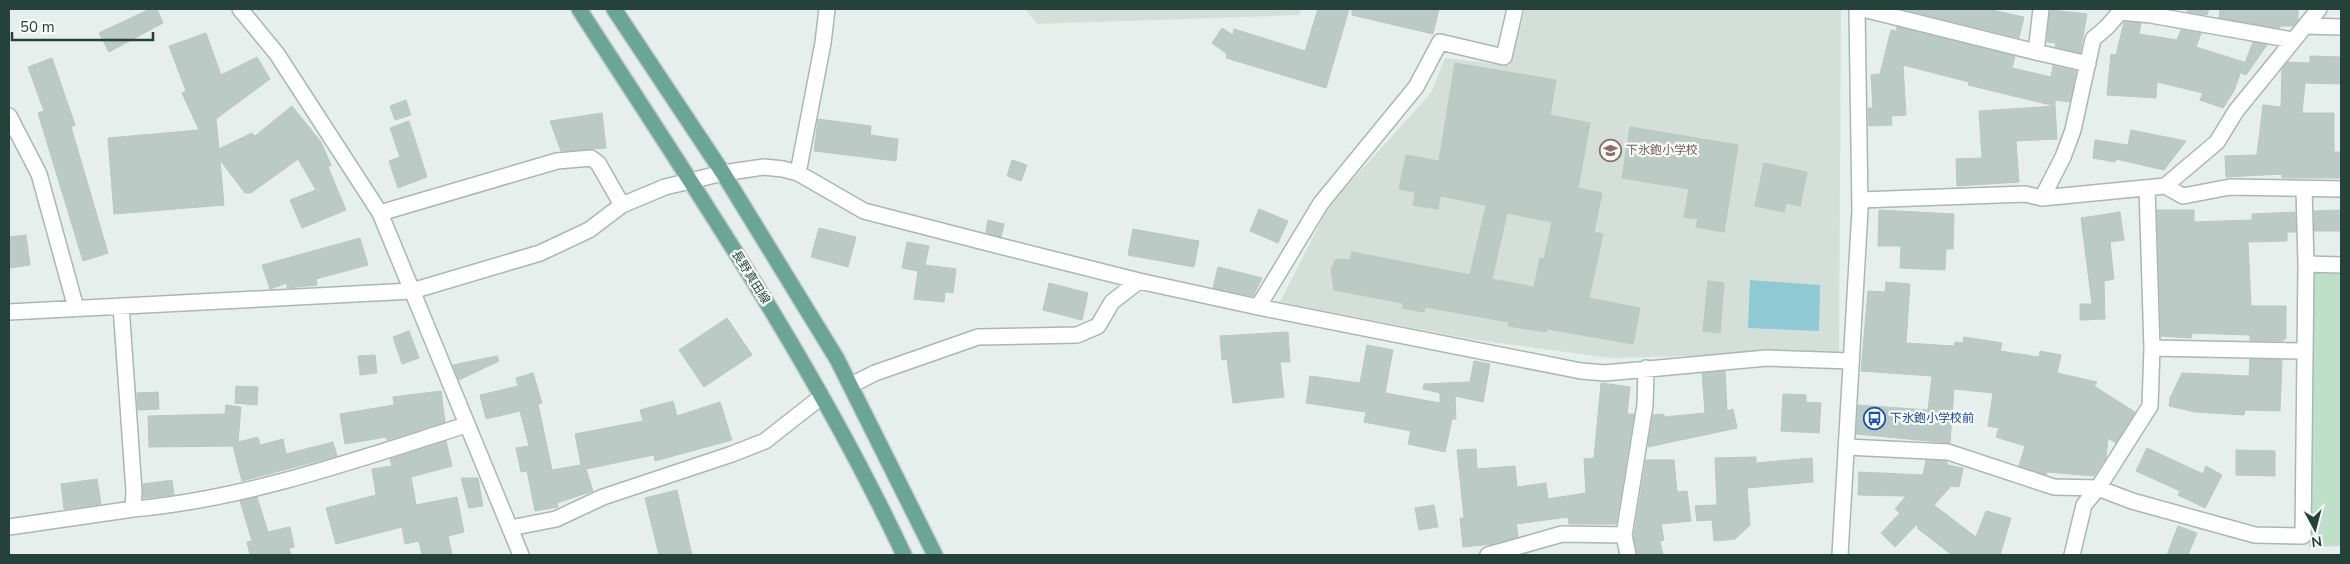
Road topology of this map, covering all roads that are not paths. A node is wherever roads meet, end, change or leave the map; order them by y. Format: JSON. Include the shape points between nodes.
{"nodes":[{"id":1,"x":240,"y":9,"type":"edge"},
{"id":2,"x":579,"y":9,"type":"edge"},
{"id":3,"x":614,"y":9,"type":"edge"},
{"id":4,"x":828,"y":9,"type":"edge"},
{"id":5,"x":1515,"y":9,"type":"edge"},
{"id":6,"x":1857,"y":9,"type":"edge"},
{"id":7,"x":1863,"y":9,"type":"edge"},
{"id":8,"x":2042,"y":9,"type":"edge"},
{"id":9,"x":2319,"y":9,"type":"edge"},
{"id":10,"x":2306,"y":26,"type":"junction"},
{"id":11,"x":2341,"y":27,"type":"edge"},
{"id":12,"x":2293,"y":40,"type":"junction"},
{"id":13,"x":2036,"y":52,"type":"junction"},
{"id":14,"x":2088,"y":64,"type":"junction"},
{"id":15,"x":9,"y":116,"type":"edge"},
{"id":16,"x":722,"y":173,"type":"junction"},
{"id":17,"x":798,"y":173,"type":"junction"},
{"id":18,"x":688,"y":181,"type":"junction"},
{"id":19,"x":2165,"y":186,"type":"junction"},
{"id":20,"x":2304,"y":188,"type":"junction"},
{"id":21,"x":2147,"y":189,"type":"junction"},
{"id":22,"x":2341,"y":189,"type":"edge"},
{"id":23,"x":2042,"y":198,"type":"junction"},
{"id":24,"x":1860,"y":200,"type":"junction"},
{"id":25,"x":622,"y":205,"type":"junction"},
{"id":26,"x":380,"y":213,"type":"junction"},
{"id":27,"x":2306,"y":264,"type":"junction"},
{"id":28,"x":2341,"y":265,"type":"edge"},
{"id":29,"x":1140,"y":281,"type":"junction"},
{"id":30,"x":412,"y":291,"type":"junction"},
{"id":31,"x":121,"y":306,"type":"junction"},
{"id":32,"x":1258,"y":307,"type":"junction"},
{"id":33,"x":76,"y":308,"type":"junction"},
{"id":34,"x":9,"y":312,"type":"edge"},
{"id":35,"x":2152,"y":348,"type":"junction"},
{"id":36,"x":2304,"y":351,"type":"junction"},
{"id":37,"x":1851,"y":362,"type":"junction"},
{"id":38,"x":1646,"y":368,"type":"junction"},
{"id":39,"x":850,"y":385,"type":"junction"},
{"id":40,"x":821,"y":398,"type":"junction"},
{"id":41,"x":466,"y":425,"type":"junction"},
{"id":42,"x":1847,"y":447,"type":"junction"},
{"id":43,"x":2098,"y":488,"type":"junction"},
{"id":44,"x":133,"y":509,"type":"junction"},
{"id":45,"x":9,"y":527,"type":"edge"},
{"id":46,"x":510,"y":528,"type":"junction"},
{"id":47,"x":1624,"y":534,"type":"junction"},
{"id":48,"x":521,"y":555,"type":"edge"},
{"id":49,"x":904,"y":555,"type":"edge"},
{"id":50,"x":935,"y":555,"type":"edge"},
{"id":51,"x":1488,"y":555,"type":"edge"},
{"id":52,"x":1628,"y":555,"type":"edge"},
{"id":53,"x":1840,"y":555,"type":"edge"},
{"id":54,"x":2072,"y":555,"type":"edge"}],
"edges":[{"from":1,"to":26,"type":"street","via":[[277,54]]},
{"from":2,"to":18,"type":"main road","name":"長野真田線"},
{"from":3,"to":16,"type":"main road"},
{"from":4,"to":17,"type":"street"},
{"from":5,"to":32,"type":"street","via":[[1504,57],[1440,42],[1416,87],[1322,203]]},
{"from":6,"to":24,"type":"street"},
{"from":7,"to":13,"type":"street"},
{"from":8,"to":13,"type":"street"},
{"from":9,"to":10,"type":"street"},
{"from":10,"to":11,"type":"street"},
{"from":10,"to":12,"type":"street"},
{"from":12,"to":14,"type":"street","via":[[2120,12],[2092,39]]},
{"from":12,"to":19,"type":"street","via":[[2236,111],[2217,142]]},
{"from":13,"to":14,"type":"street"},
{"from":14,"to":23,"type":"street","via":[[2073,130]]},
{"from":15,"to":33,"type":"street","via":[[39,174]]},
{"from":16,"to":17,"type":"street","via":[[764,166]]},
{"from":16,"to":18,"type":"street"},
{"from":16,"to":39,"type":"main road"},
{"from":17,"to":29,"type":"street","via":[[864,211]]},
{"from":18,"to":25,"type":"street","via":[[665,186]]},
{"from":18,"to":40,"type":"main road","name":"長野真田線","via":[[750,274]]},
{"from":19,"to":20,"type":"street","via":[[2182,196],[2230,187]]},
{"from":19,"to":21,"type":"street"},
{"from":20,"to":22,"type":"street"},
{"from":20,"to":27,"type":"street"},
{"from":21,"to":23,"type":"street"},
{"from":21,"to":35,"type":"street"},
{"from":23,"to":24,"type":"street","via":[[2025,194]]},
{"from":24,"to":37,"type":"street"},
{"from":25,"to":26,"type":"street","via":[[598,163],[591,158],[558,161]]},
{"from":25,"to":30,"type":"street","via":[[588,230],[540,253]]},
{"from":26,"to":30,"type":"street"},
{"from":27,"to":28,"type":"street"},
{"from":27,"to":36,"type":"street"},
{"from":29,"to":32,"type":"street"},
{"from":29,"to":39,"type":"street","via":[[1112,302],[1098,326],[1077,335],[978,337]]},
{"from":30,"to":31,"type":"street"},
{"from":30,"to":41,"type":"street"},
{"from":31,"to":33,"type":"street"},
{"from":31,"to":44,"type":"street"},
{"from":32,"to":38,"type":"street","via":[[1582,371],[1605,373]]},
{"from":33,"to":34,"type":"street"},
{"from":35,"to":36,"type":"street"},
{"from":35,"to":43,"type":"street","via":[[2150,406]]},
{"from":36,"to":43,"type":"street","via":[[2303,536],[2255,535],[2132,502]]},
{"from":37,"to":38,"type":"street","via":[[1767,358]]},
{"from":37,"to":42,"type":"street"},
{"from":38,"to":47,"type":"street","via":[[1645,405]]},
{"from":39,"to":50,"type":"main road"},
{"from":40,"to":46,"type":"street","via":[[765,441],[603,497],[556,519]]},
{"from":40,"to":49,"type":"main road","name":"長野真田線"},
{"from":41,"to":44,"type":"street","via":[[358,459],[221,496]]},
{"from":41,"to":46,"type":"street"},
{"from":42,"to":43,"type":"street","via":[[1948,452],[2054,487]]},
{"from":42,"to":53,"type":"street"},
{"from":43,"to":54,"type":"street","via":[[2084,505]]},
{"from":44,"to":45,"type":"street"},
{"from":46,"to":48,"type":"street"},
{"from":47,"to":51,"type":"street","via":[[1562,534]]},
{"from":47,"to":52,"type":"street"}]}
